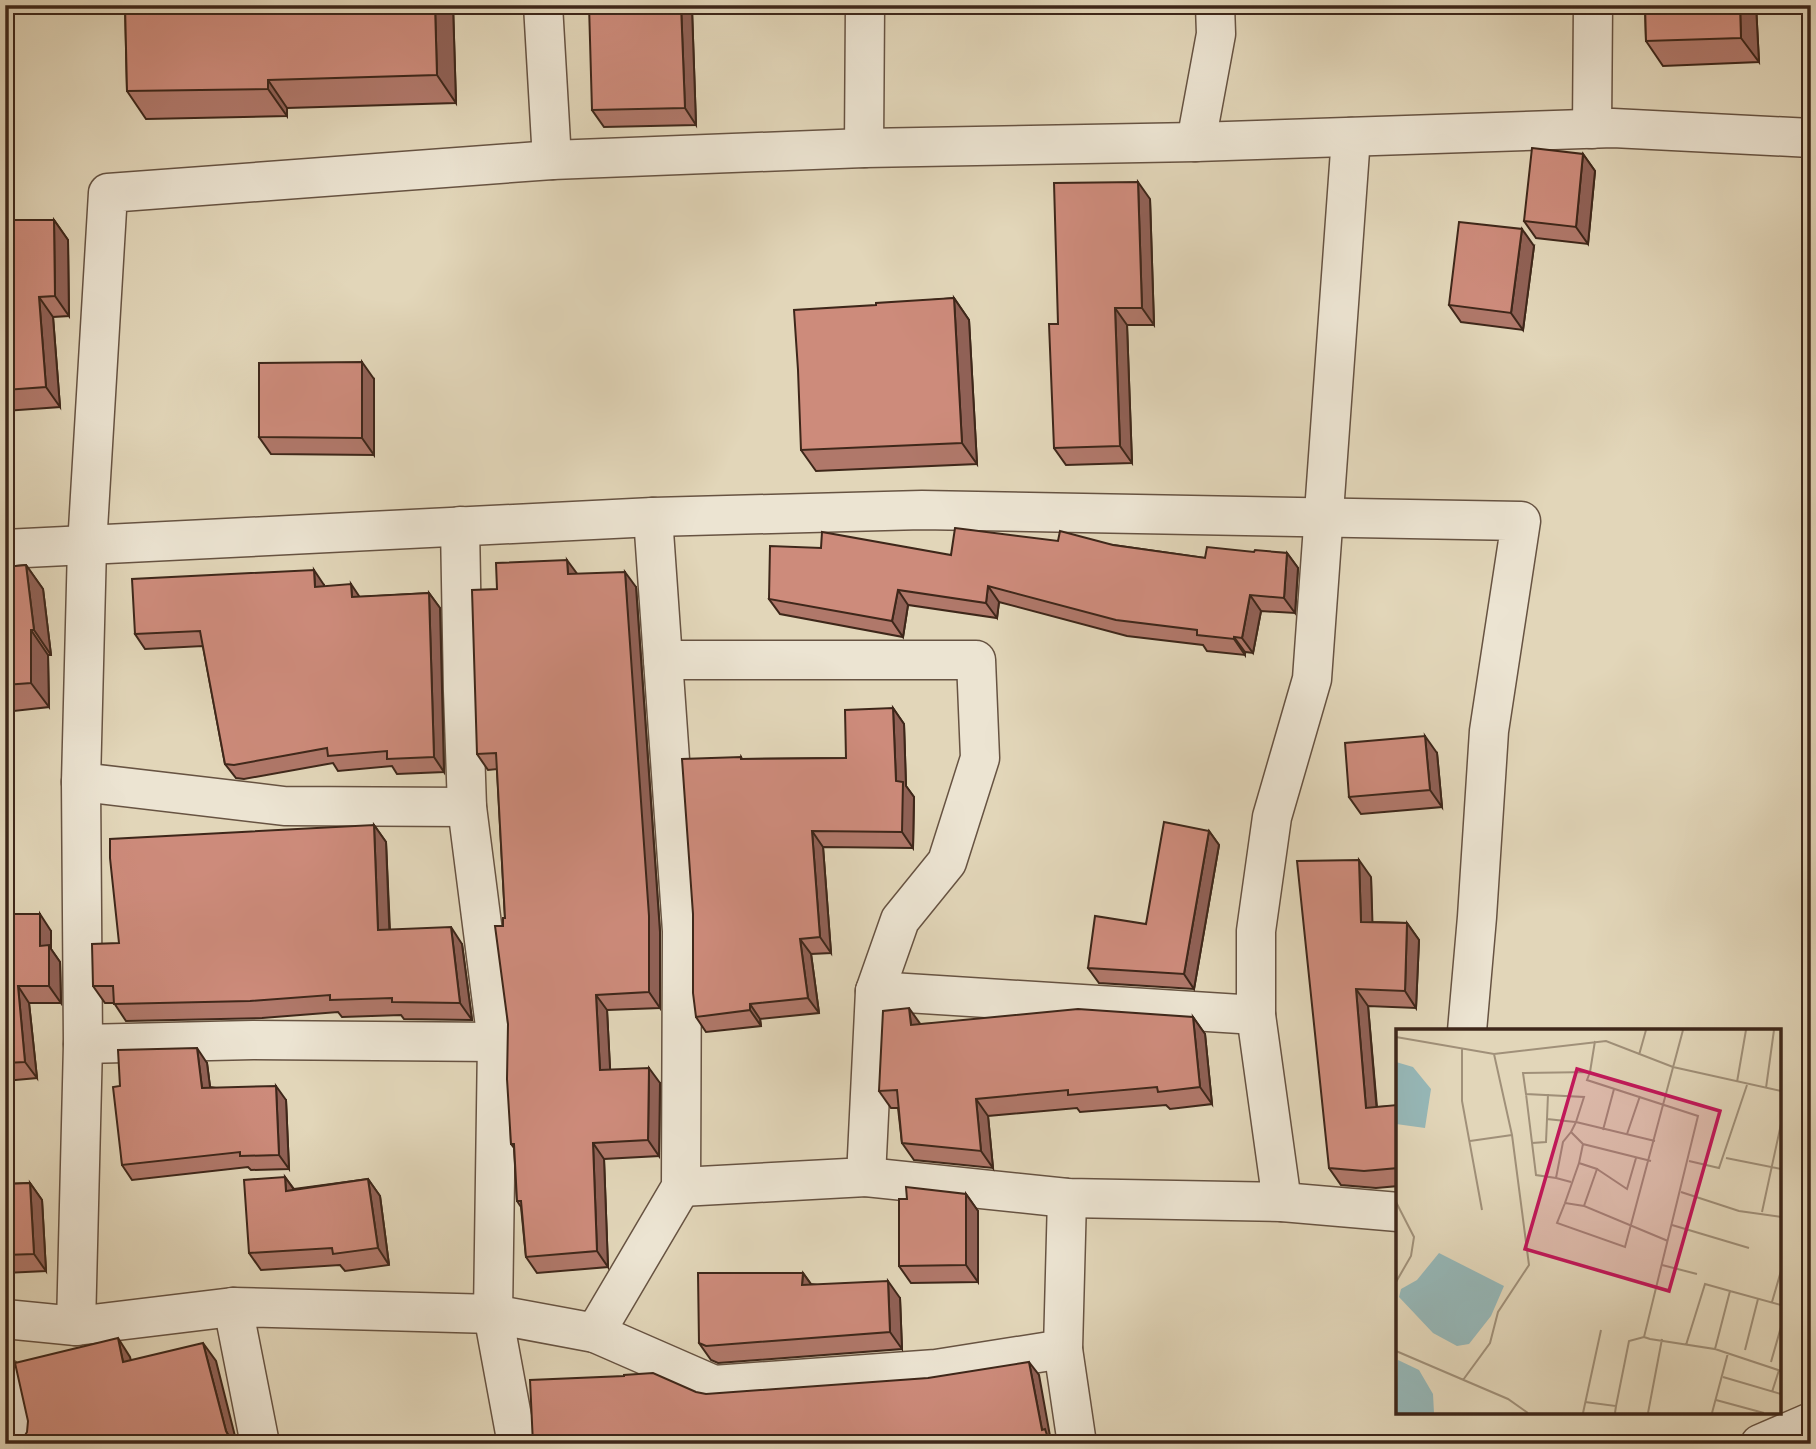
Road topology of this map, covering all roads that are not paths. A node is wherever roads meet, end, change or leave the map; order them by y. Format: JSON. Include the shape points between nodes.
{"nodes":[{"id":1,"x":544,"y":5,"type":"edge"},
{"id":2,"x":865,"y":5,"type":"edge"},
{"id":3,"x":1215,"y":5,"type":"edge"},
{"id":4,"x":1593,"y":5,"type":"edge"},
{"id":5,"x":1592,"y":128,"type":"junction"},
{"id":6,"x":1351,"y":137,"type":"junction"},
{"id":7,"x":1811,"y":138,"type":"edge"},
{"id":8,"x":1196,"y":142,"type":"junction"},
{"id":9,"x":864,"y":148,"type":"junction"},
{"id":10,"x":552,"y":160,"type":"junction"},
{"id":11,"x":653,"y":517,"type":"junction"},
{"id":12,"x":1324,"y":517,"type":"junction"},
{"id":13,"x":460,"y":526,"type":"junction"},
{"id":14,"x":87,"y":546,"type":"junction"},
{"id":15,"x":5,"y":550,"type":"edge"},
{"id":16,"x":663,"y":660,"type":"junction"},
{"id":17,"x":81,"y":782,"type":"junction"},
{"id":18,"x":467,"y":807,"type":"junction"},
{"id":19,"x":875,"y":991,"type":"junction"},
{"id":20,"x":1256,"y":1015,"type":"junction"},
{"id":21,"x":1467,"y":1029,"type":"edge"},
{"id":22,"x":497,"y":1042,"type":"junction"},
{"id":23,"x":83,"y":1044,"type":"junction"},
{"id":24,"x":866,"y":1177,"type":"junction"},
{"id":25,"x":681,"y":1187,"type":"junction"},
{"id":26,"x":1067,"y":1198,"type":"junction"},
{"id":27,"x":1282,"y":1202,"type":"junction"},
{"id":28,"x":1396,"y":1212,"type":"edge"},
{"id":29,"x":233,"y":1307,"type":"junction"},
{"id":30,"x":493,"y":1314,"type":"junction"},
{"id":31,"x":5,"y":1319,"type":"edge"},
{"id":32,"x":76,"y":1326,"type":"junction"},
{"id":33,"x":596,"y":1332,"type":"junction"},
{"id":34,"x":1063,"y":1349,"type":"junction"},
{"id":35,"x":5,"y":1378,"type":"edge"},
{"id":36,"x":1811,"y":1422,"type":"edge"},
{"id":37,"x":19,"y":1444,"type":"edge"},
{"id":38,"x":260,"y":1444,"type":"edge"},
{"id":39,"x":517,"y":1444,"type":"edge"},
{"id":40,"x":1077,"y":1444,"type":"edge"},
{"id":41,"x":1760,"y":1444,"type":"edge"}],
"edges":[{"from":1,"to":10,"type":"street"},
{"from":2,"to":9,"type":"street"},
{"from":3,"to":8,"type":"street","via":[[1216,34]]},
{"from":4,"to":5,"type":"street"},
{"from":5,"to":6,"type":"street"},
{"from":5,"to":7,"type":"street"},
{"from":6,"to":8,"type":"street"},
{"from":6,"to":12,"type":"street"},
{"from":8,"to":9,"type":"street"},
{"from":9,"to":10,"type":"street"},
{"from":10,"to":14,"type":"street","via":[[108,193]]},
{"from":11,"to":12,"type":"street","via":[[922,510]]},
{"from":11,"to":13,"type":"street"},
{"from":11,"to":16,"type":"street"},
{"from":12,"to":20,"type":"street","via":[[1312,680],[1272,817],[1266,855],[1256,931]]},
{"from":12,"to":21,"type":"street","via":[[1521,521],[1489,731]]},
{"from":13,"to":14,"type":"street"},
{"from":13,"to":18,"type":"street"},
{"from":14,"to":15,"type":"street"},
{"from":14,"to":17,"type":"street"},
{"from":16,"to":19,"type":"street","via":[[976,660],[980,758],[947,862],[900,920]]},
{"from":16,"to":25,"type":"street","via":[[682,930]]},
{"from":17,"to":18,"type":"street","via":[[284,806]]},
{"from":17,"to":23,"type":"street"},
{"from":18,"to":22,"type":"street"},
{"from":19,"to":20,"type":"street"},
{"from":19,"to":24,"type":"street"},
{"from":20,"to":27,"type":"street"},
{"from":22,"to":23,"type":"street"},
{"from":22,"to":30,"type":"street"},
{"from":23,"to":32,"type":"street"},
{"from":24,"to":25,"type":"street"},
{"from":24,"to":26,"type":"street"},
{"from":25,"to":33,"type":"street"},
{"from":26,"to":27,"type":"street"},
{"from":26,"to":34,"type":"street"},
{"from":27,"to":28,"type":"street"},
{"from":29,"to":30,"type":"street"},
{"from":29,"to":32,"type":"street"},
{"from":29,"to":38,"type":"street"},
{"from":30,"to":33,"type":"street"},
{"from":30,"to":39,"type":"street"},
{"from":31,"to":32,"type":"street"},
{"from":33,"to":34,"type":"street","via":[[714,1385],[936,1369]]},
{"from":34,"to":40,"type":"street"},
{"from":35,"to":37,"type":"street"},
{"from":36,"to":41,"type":"street"}]}
